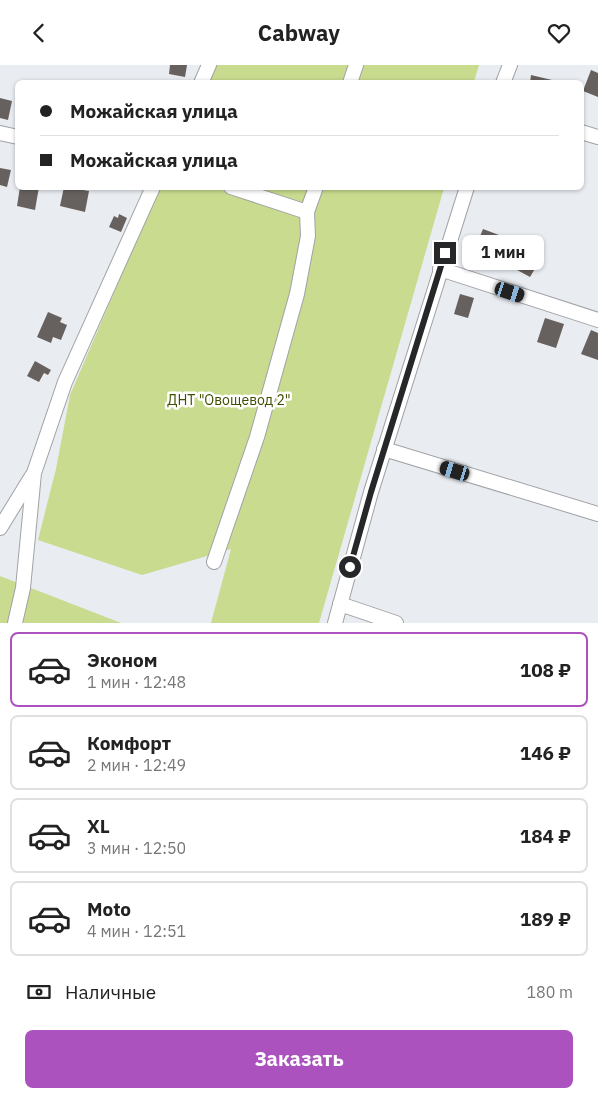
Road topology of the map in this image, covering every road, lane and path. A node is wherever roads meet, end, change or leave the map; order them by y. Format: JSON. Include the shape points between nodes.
{"nodes":[{"id":1,"x":210,"y":65,"type":"edge"},
{"id":2,"x":356,"y":65,"type":"edge"},
{"id":3,"x":510,"y":65,"type":"edge"},
{"id":4,"x":202,"y":80,"type":"edge"},
{"id":5,"x":351,"y":80,"type":"edge"},
{"id":6,"x":504,"y":80,"type":"edge"},
{"id":7,"x":0,"y":133,"type":"edge"},
{"id":8,"x":584,"y":133,"type":"edge"},
{"id":9,"x":15,"y":136,"type":"edge"},
{"id":10,"x":598,"y":137,"type":"edge"},
{"id":11,"x":152,"y":190,"type":"edge"},
{"id":12,"x":240,"y":190,"type":"edge"},
{"id":13,"x":315,"y":190,"type":"edge"},
{"id":14,"x":466,"y":190,"type":"edge"},
{"id":15,"x":307,"y":212,"type":"junction"},
{"id":16,"x":440,"y":269,"type":"junction"},
{"id":17,"x":598,"y":320,"type":"edge"},
{"id":18,"x":384,"y":449,"type":"junction"},
{"id":19,"x":34,"y":473,"type":"junction"},
{"id":20,"x":598,"y":514,"type":"edge"},
{"id":21,"x":1,"y":525,"type":"edge"},
{"id":22,"x":214,"y":562,"type":"dead end"},
{"id":23,"x":340,"y":604,"type":"junction"},
{"id":24,"x":14,"y":623,"type":"edge"},
{"id":25,"x":334,"y":623,"type":"edge"},
{"id":26,"x":396,"y":623,"type":"edge"}],
"edges":[{"from":1,"to":4,"type":"street"},
{"from":2,"to":5,"type":"street"},
{"from":3,"to":6,"type":"street"},
{"from":7,"to":9,"type":"street"},
{"from":8,"to":10,"type":"street"},
{"from":11,"to":19,"type":"street","via":[[66,381]]},
{"from":12,"to":15,"type":"street"},
{"from":13,"to":15,"type":"street"},
{"from":14,"to":16,"type":"street"},
{"from":15,"to":22,"type":"street","via":[[308,236],[298,294],[257,437]]},
{"from":16,"to":17,"type":"street"},
{"from":16,"to":18,"type":"street"},
{"from":18,"to":20,"type":"street"},
{"from":18,"to":23,"type":"street"},
{"from":19,"to":21,"type":"street"},
{"from":19,"to":24,"type":"street","via":[[23,587]]},
{"from":23,"to":25,"type":"street"},
{"from":23,"to":26,"type":"street"}]}
